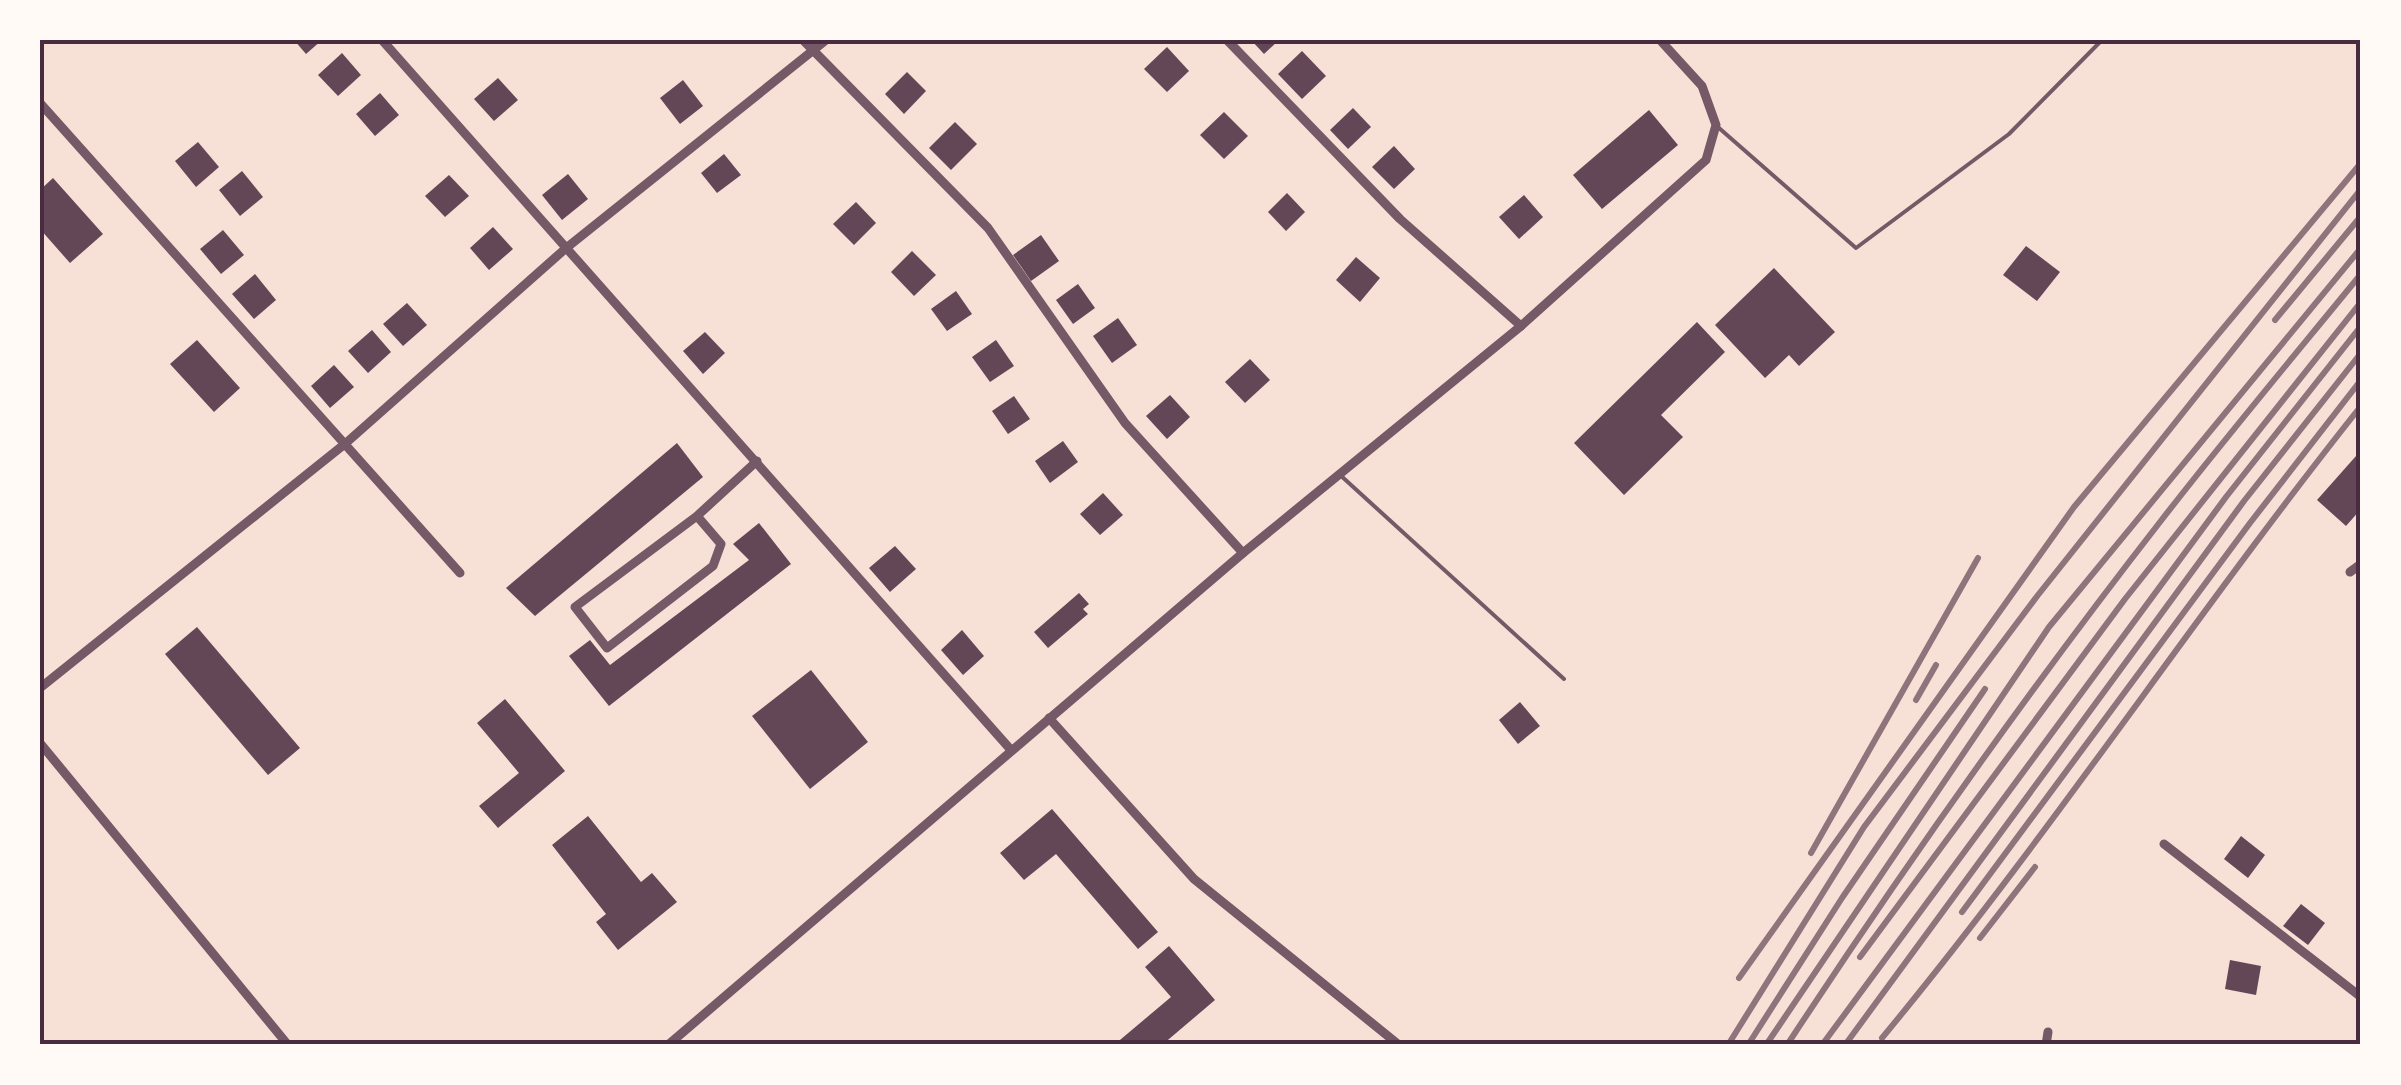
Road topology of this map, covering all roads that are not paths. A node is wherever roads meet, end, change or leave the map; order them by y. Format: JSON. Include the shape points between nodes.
{"nodes":[{"id":1,"x":382,"y":40,"type":"edge"},
{"id":2,"x":803,"y":40,"type":"edge"},
{"id":3,"x":826,"y":40,"type":"edge"},
{"id":4,"x":1227,"y":40,"type":"edge"},
{"id":5,"x":1660,"y":40,"type":"edge"},
{"id":6,"x":2102,"y":40,"type":"edge"},
{"id":7,"x":812,"y":52,"type":"junction"},
{"id":8,"x":40,"y":103,"type":"edge"},
{"id":9,"x":1716,"y":124,"type":"junction"},
{"id":10,"x":566,"y":249,"type":"junction"},
{"id":11,"x":1522,"y":326,"type":"junction"},
{"id":12,"x":346,"y":444,"type":"junction"},
{"id":13,"x":757,"y":461,"type":"junction"},
{"id":14,"x":1339,"y":474,"type":"junction"},
{"id":15,"x":697,"y":516,"type":"junction"},
{"id":16,"x":1242,"y":553,"type":"junction"},
{"id":17,"x":2361,"y":564,"type":"edge"},
{"id":18,"x":2350,"y":572,"type":"dead end"},
{"id":19,"x":460,"y":574,"type":"dead end"},
{"id":20,"x":1564,"y":678,"type":"dead end"},
{"id":21,"x":40,"y":688,"type":"edge"},
{"id":22,"x":1049,"y":718,"type":"junction"},
{"id":23,"x":40,"y":743,"type":"edge"},
{"id":24,"x":1011,"y":750,"type":"junction"},
{"id":25,"x":2164,"y":844,"type":"dead end"},
{"id":26,"x":2361,"y":997,"type":"edge"},
{"id":27,"x":2048,"y":1032,"type":"dead end"},
{"id":28,"x":288,"y":1045,"type":"edge"},
{"id":29,"x":668,"y":1045,"type":"edge"},
{"id":30,"x":1399,"y":1045,"type":"edge"},
{"id":31,"x":2046,"y":1045,"type":"edge"}],
"edges":[{"from":1,"to":10,"type":"street"},
{"from":2,"to":7,"type":"street"},
{"from":3,"to":7,"type":"street"},
{"from":4,"to":11,"type":"street","via":[[1400,219]]},
{"from":5,"to":9,"type":"street","via":[[1702,86]]},
{"from":6,"to":9,"type":"lane","via":[[2009,134],[1856,248]]},
{"from":7,"to":10,"type":"street"},
{"from":7,"to":16,"type":"street","via":[[988,228],[1125,422]]},
{"from":8,"to":12,"type":"street"},
{"from":9,"to":11,"type":"street","via":[[1706,160]]},
{"from":10,"to":12,"type":"street"},
{"from":10,"to":13,"type":"street"},
{"from":11,"to":14,"type":"street"},
{"from":12,"to":19,"type":"street"},
{"from":12,"to":21,"type":"street"},
{"from":13,"to":15,"type":"street"},
{"from":13,"to":24,"type":"street"},
{"from":14,"to":16,"type":"street"},
{"from":14,"to":20,"type":"lane"},
{"from":15,"to":15,"type":"street","via":[[574,608],[607,648],[713,566],[721,544]]},
{"from":16,"to":22,"type":"street"},
{"from":17,"to":18,"type":"street"},
{"from":22,"to":24,"type":"street"},
{"from":22,"to":30,"type":"street","via":[[1194,879]]},
{"from":23,"to":28,"type":"street"},
{"from":24,"to":29,"type":"street"},
{"from":25,"to":26,"type":"street"},
{"from":27,"to":31,"type":"street"}]}
